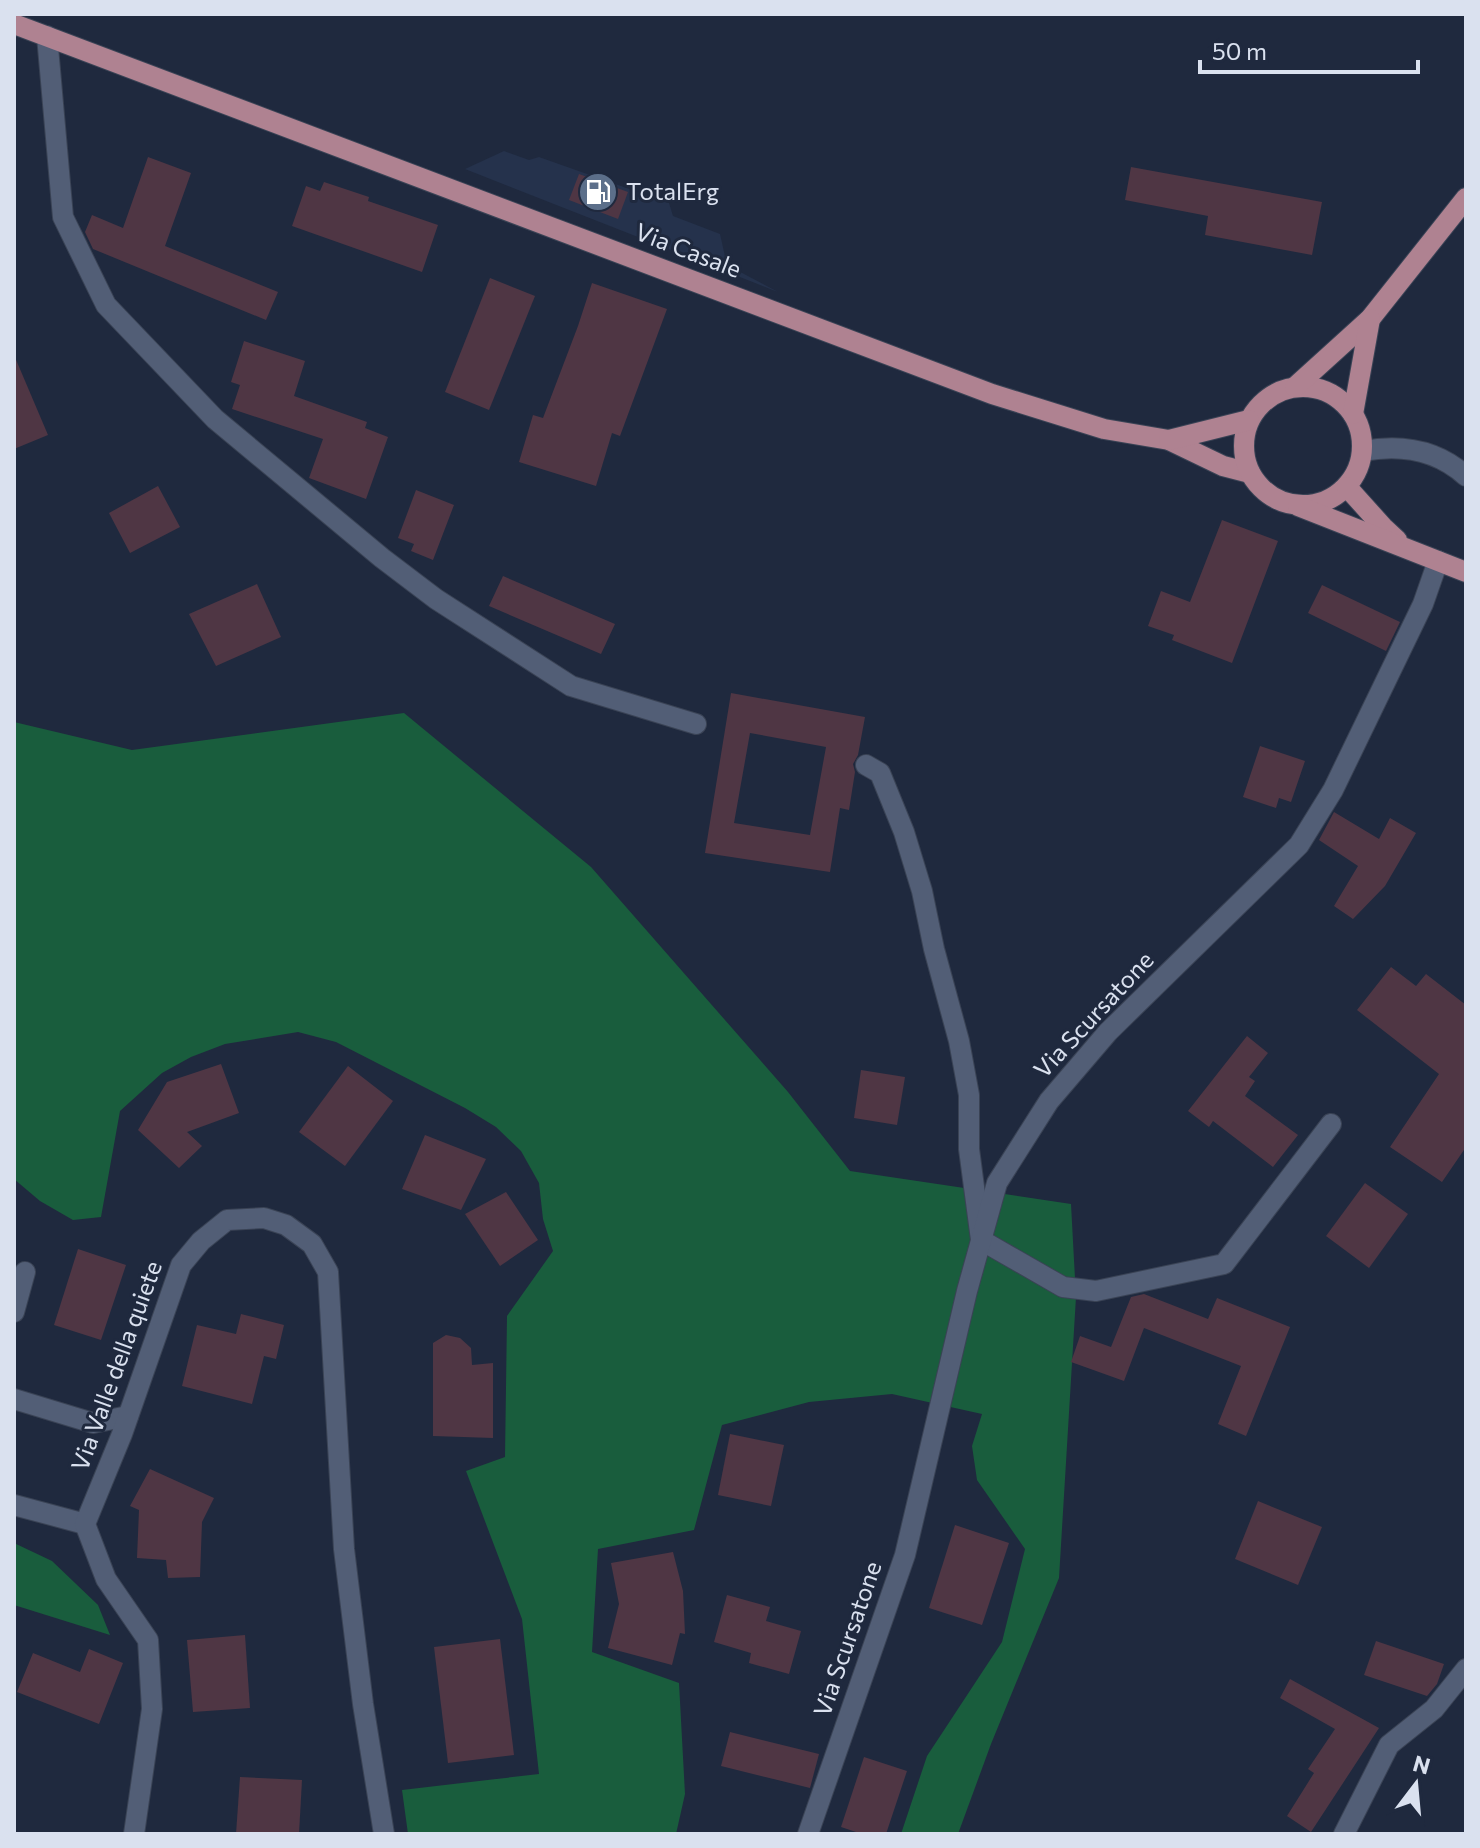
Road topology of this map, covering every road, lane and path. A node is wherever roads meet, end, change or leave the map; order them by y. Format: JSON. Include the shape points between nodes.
{"nodes":[{"id":1,"x":14,"y":24,"type":"edge"},
{"id":2,"x":47,"y":36,"type":"junction"},
{"id":3,"x":1466,"y":198,"type":"edge"},
{"id":4,"x":1370,"y":319,"type":"junction"},
{"id":5,"x":1295,"y":387,"type":"junction"},
{"id":6,"x":1353,"y":414,"type":"junction"},
{"id":7,"x":1249,"y":420,"type":"junction"},
{"id":8,"x":1169,"y":440,"type":"junction"},
{"id":9,"x":1363,"y":451,"type":"junction"},
{"id":10,"x":1250,"y":473,"type":"junction"},
{"id":11,"x":1466,"y":476,"type":"edge"},
{"id":12,"x":1347,"y":487,"type":"junction"},
{"id":13,"x":1294,"y":505,"type":"junction"},
{"id":14,"x":1406,"y":548,"type":"junction"},
{"id":15,"x":1438,"y":561,"type":"junction"},
{"id":16,"x":1466,"y":572,"type":"edge"},
{"id":17,"x":696,"y":724,"type":"dead end"},
{"id":18,"x":866,"y":765,"type":"dead end"},
{"id":19,"x":1331,"y":1124,"type":"dead end"},
{"id":20,"x":981,"y":1240,"type":"junction"},
{"id":21,"x":25,"y":1272,"type":"dead end"},
{"id":22,"x":14,"y":1312,"type":"edge"},
{"id":23,"x":14,"y":1399,"type":"edge"},
{"id":24,"x":128,"y":1416,"type":"junction"},
{"id":25,"x":14,"y":1505,"type":"edge"},
{"id":26,"x":85,"y":1524,"type":"junction"},
{"id":27,"x":1466,"y":1669,"type":"edge"},
{"id":28,"x":134,"y":1834,"type":"edge"},
{"id":29,"x":384,"y":1834,"type":"edge"},
{"id":30,"x":808,"y":1834,"type":"edge"},
{"id":31,"x":1344,"y":1834,"type":"edge"}],
"edges":[{"from":1,"to":2,"type":"main road","name":"Via Casale"},
{"from":2,"to":8,"type":"main road","name":"Via Casale","via":[[992,394],[1104,429]]},
{"from":2,"to":17,"type":"street","via":[[63,217],[106,305],[215,419],[436,599],[571,686]]},
{"from":3,"to":4,"type":"main road"},
{"from":4,"to":5,"type":"main road"},
{"from":4,"to":6,"type":"main road"},
{"from":5,"to":6,"type":"main road","via":[[1328,392]]},
{"from":5,"to":7,"type":"main road","via":[[1260,404]]},
{"from":6,"to":9,"type":"main road"},
{"from":7,"to":8,"type":"main road"},
{"from":7,"to":10,"type":"main road","via":[[1244,456]]},
{"from":8,"to":10,"type":"main road"},
{"from":9,"to":11,"type":"street","via":[[1386,446],[1427,451]]},
{"from":9,"to":12,"type":"main road"},
{"from":10,"to":13,"type":"main road","via":[[1276,499]]},
{"from":12,"to":13,"type":"main road","via":[[1332,499]]},
{"from":12,"to":14,"type":"main road"},
{"from":13,"to":14,"type":"main road"},
{"from":14,"to":15,"type":"main road"},
{"from":15,"to":16,"type":"main road"},
{"from":15,"to":20,"type":"street","name":"Via Scursatone","via":[[1423,604],[1333,790],[1299,845],[1108,1032],[1049,1101],[997,1183]]},
{"from":18,"to":20,"type":"street","via":[[880,773],[904,832],[959,1041],[969,1095],[969,1149]]},
{"from":19,"to":20,"type":"street","via":[[1224,1264],[1085,1290],[1063,1287]]},
{"from":20,"to":30,"type":"street","name":"Via Scursatone","via":[[905,1555]]},
{"from":21,"to":22,"type":"street"},
{"from":23,"to":24,"type":"street","via":[[93,1423]]},
{"from":24,"to":26,"type":"street","name":"Via Valle della quiete"},
{"from":24,"to":29,"type":"street","name":"Via Valle della quiete","via":[[181,1265],[201,1241],[227,1220],[264,1218],[286,1225],[312,1244],[328,1272],[344,1549]]},
{"from":25,"to":26,"type":"street"},
{"from":26,"to":28,"type":"street","via":[[106,1579],[148,1640],[152,1709]]},
{"from":27,"to":31,"type":"street","via":[[1434,1709],[1389,1745]]}]}
